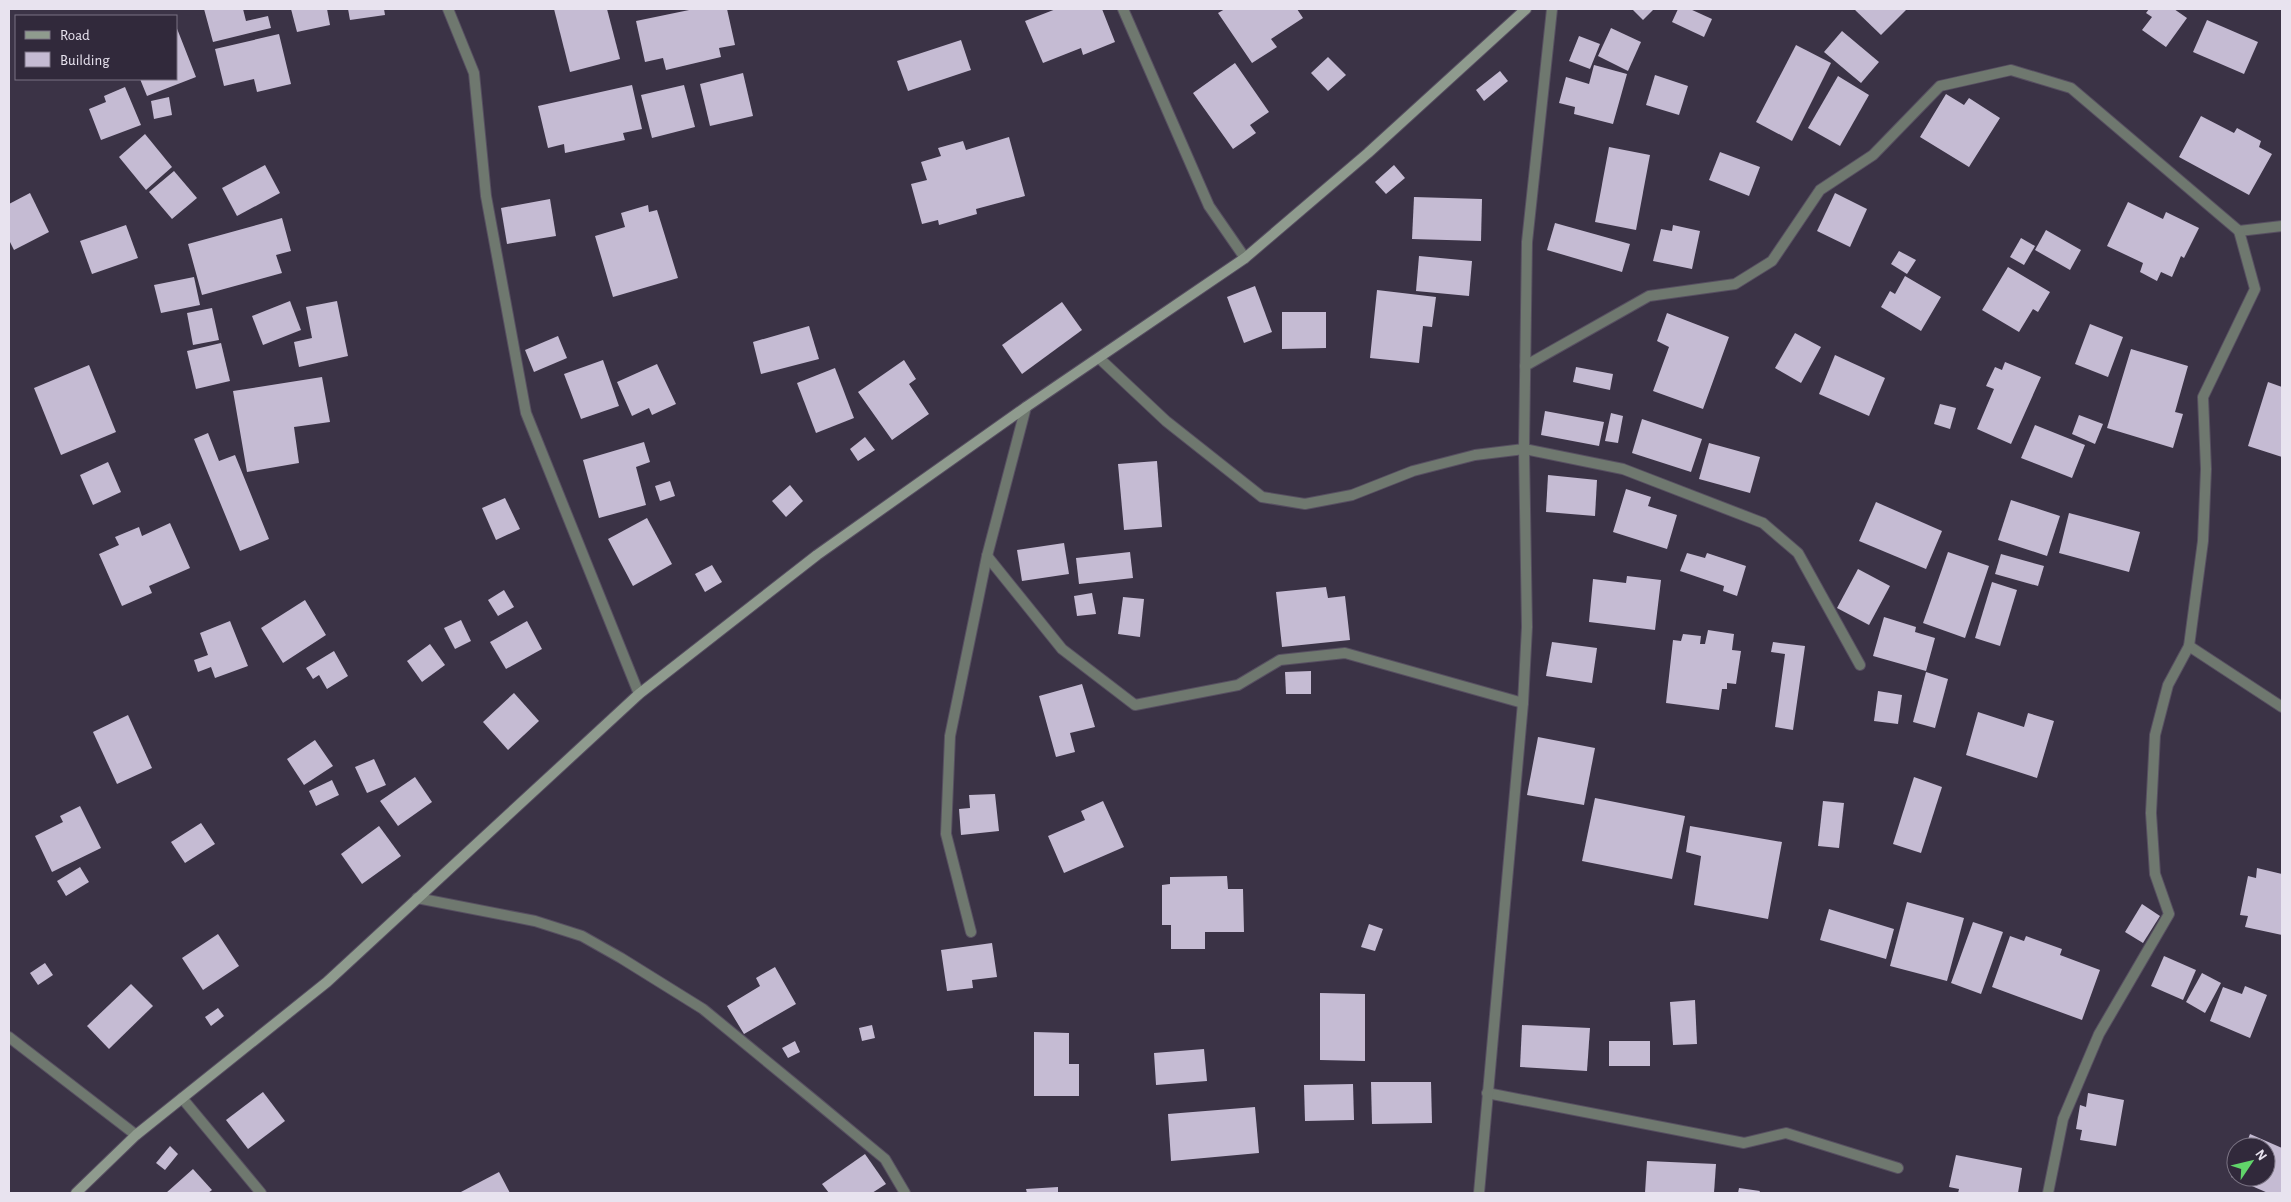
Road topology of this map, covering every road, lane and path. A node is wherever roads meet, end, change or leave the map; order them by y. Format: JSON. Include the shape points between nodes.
{"nodes":[{"id":1,"x":448,"y":9,"type":"edge"},
{"id":2,"x":1123,"y":9,"type":"edge"},
{"id":3,"x":1526,"y":9,"type":"edge"},
{"id":4,"x":1552,"y":9,"type":"edge"},
{"id":5,"x":2282,"y":226,"type":"edge"},
{"id":6,"x":2239,"y":231,"type":"junction"},
{"id":7,"x":1245,"y":258,"type":"junction"},
{"id":8,"x":1099,"y":358,"type":"junction"},
{"id":9,"x":1525,"y":366,"type":"junction"},
{"id":10,"x":1026,"y":407,"type":"junction"},
{"id":11,"x":1524,"y":449,"type":"junction"},
{"id":12,"x":987,"y":556,"type":"junction"},
{"id":13,"x":2189,"y":646,"type":"junction"},
{"id":14,"x":1860,"y":665,"type":"dead end"},
{"id":15,"x":638,"y":694,"type":"junction"},
{"id":16,"x":1523,"y":703,"type":"junction"},
{"id":17,"x":2282,"y":707,"type":"edge"},
{"id":18,"x":417,"y":898,"type":"junction"},
{"id":19,"x":971,"y":932,"type":"dead end"},
{"id":20,"x":9,"y":1037,"type":"edge"},
{"id":21,"x":1488,"y":1093,"type":"junction"},
{"id":22,"x":182,"y":1098,"type":"junction"},
{"id":23,"x":136,"y":1135,"type":"junction"},
{"id":24,"x":1898,"y":1168,"type":"dead end"},
{"id":25,"x":76,"y":1193,"type":"edge"},
{"id":26,"x":260,"y":1193,"type":"edge"},
{"id":27,"x":906,"y":1193,"type":"edge"},
{"id":28,"x":1479,"y":1193,"type":"edge"},
{"id":29,"x":2048,"y":1193,"type":"edge"}],
"edges":[{"from":1,"to":15,"type":"street","via":[[474,73],[486,196],[526,413]]},
{"from":2,"to":7,"type":"street","via":[[1209,206]]},
{"from":3,"to":7,"type":"street","via":[[1368,153]]},
{"from":4,"to":9,"type":"street","via":[[1527,242]]},
{"from":5,"to":6,"type":"street"},
{"from":6,"to":9,"type":"street","via":[[2071,88],[2010,70],[1940,86],[1873,155],[1820,190],[1772,261],[1735,284],[1649,296]]},
{"from":6,"to":13,"type":"street","via":[[2255,289],[2204,397],[2203,541]]},
{"from":7,"to":8,"type":"street"},
{"from":8,"to":10,"type":"street"},
{"from":8,"to":11,"type":"street","via":[[1166,421],[1262,497],[1305,504],[1352,495],[1413,471],[1475,455]]},
{"from":9,"to":11,"type":"street"},
{"from":10,"to":12,"type":"street"},
{"from":10,"to":15,"type":"street","via":[[817,554]]},
{"from":11,"to":14,"type":"street","via":[[1624,469],[1763,523],[1798,553]]},
{"from":11,"to":16,"type":"street","via":[[1527,627]]},
{"from":12,"to":16,"type":"street","via":[[1062,649],[1135,705],[1238,684],[1280,660],[1345,653]]},
{"from":12,"to":19,"type":"street","via":[[950,736],[948,766],[946,834]]},
{"from":13,"to":17,"type":"street"},
{"from":13,"to":29,"type":"street","via":[[2168,685],[2155,735],[2151,813],[2155,865],[2169,914],[2099,1034],[2063,1120]]},
{"from":15,"to":18,"type":"street"},
{"from":16,"to":21,"type":"street"},
{"from":18,"to":22,"type":"street","via":[[327,982]]},
{"from":18,"to":27,"type":"street","via":[[535,921],[582,936],[621,958],[703,1009],[808,1095],[885,1159]]},
{"from":20,"to":23,"type":"street"},
{"from":21,"to":24,"type":"street","via":[[1744,1142],[1786,1133]]},
{"from":21,"to":28,"type":"street"},
{"from":22,"to":23,"type":"street"},
{"from":22,"to":26,"type":"street"},
{"from":23,"to":25,"type":"street"}]}
